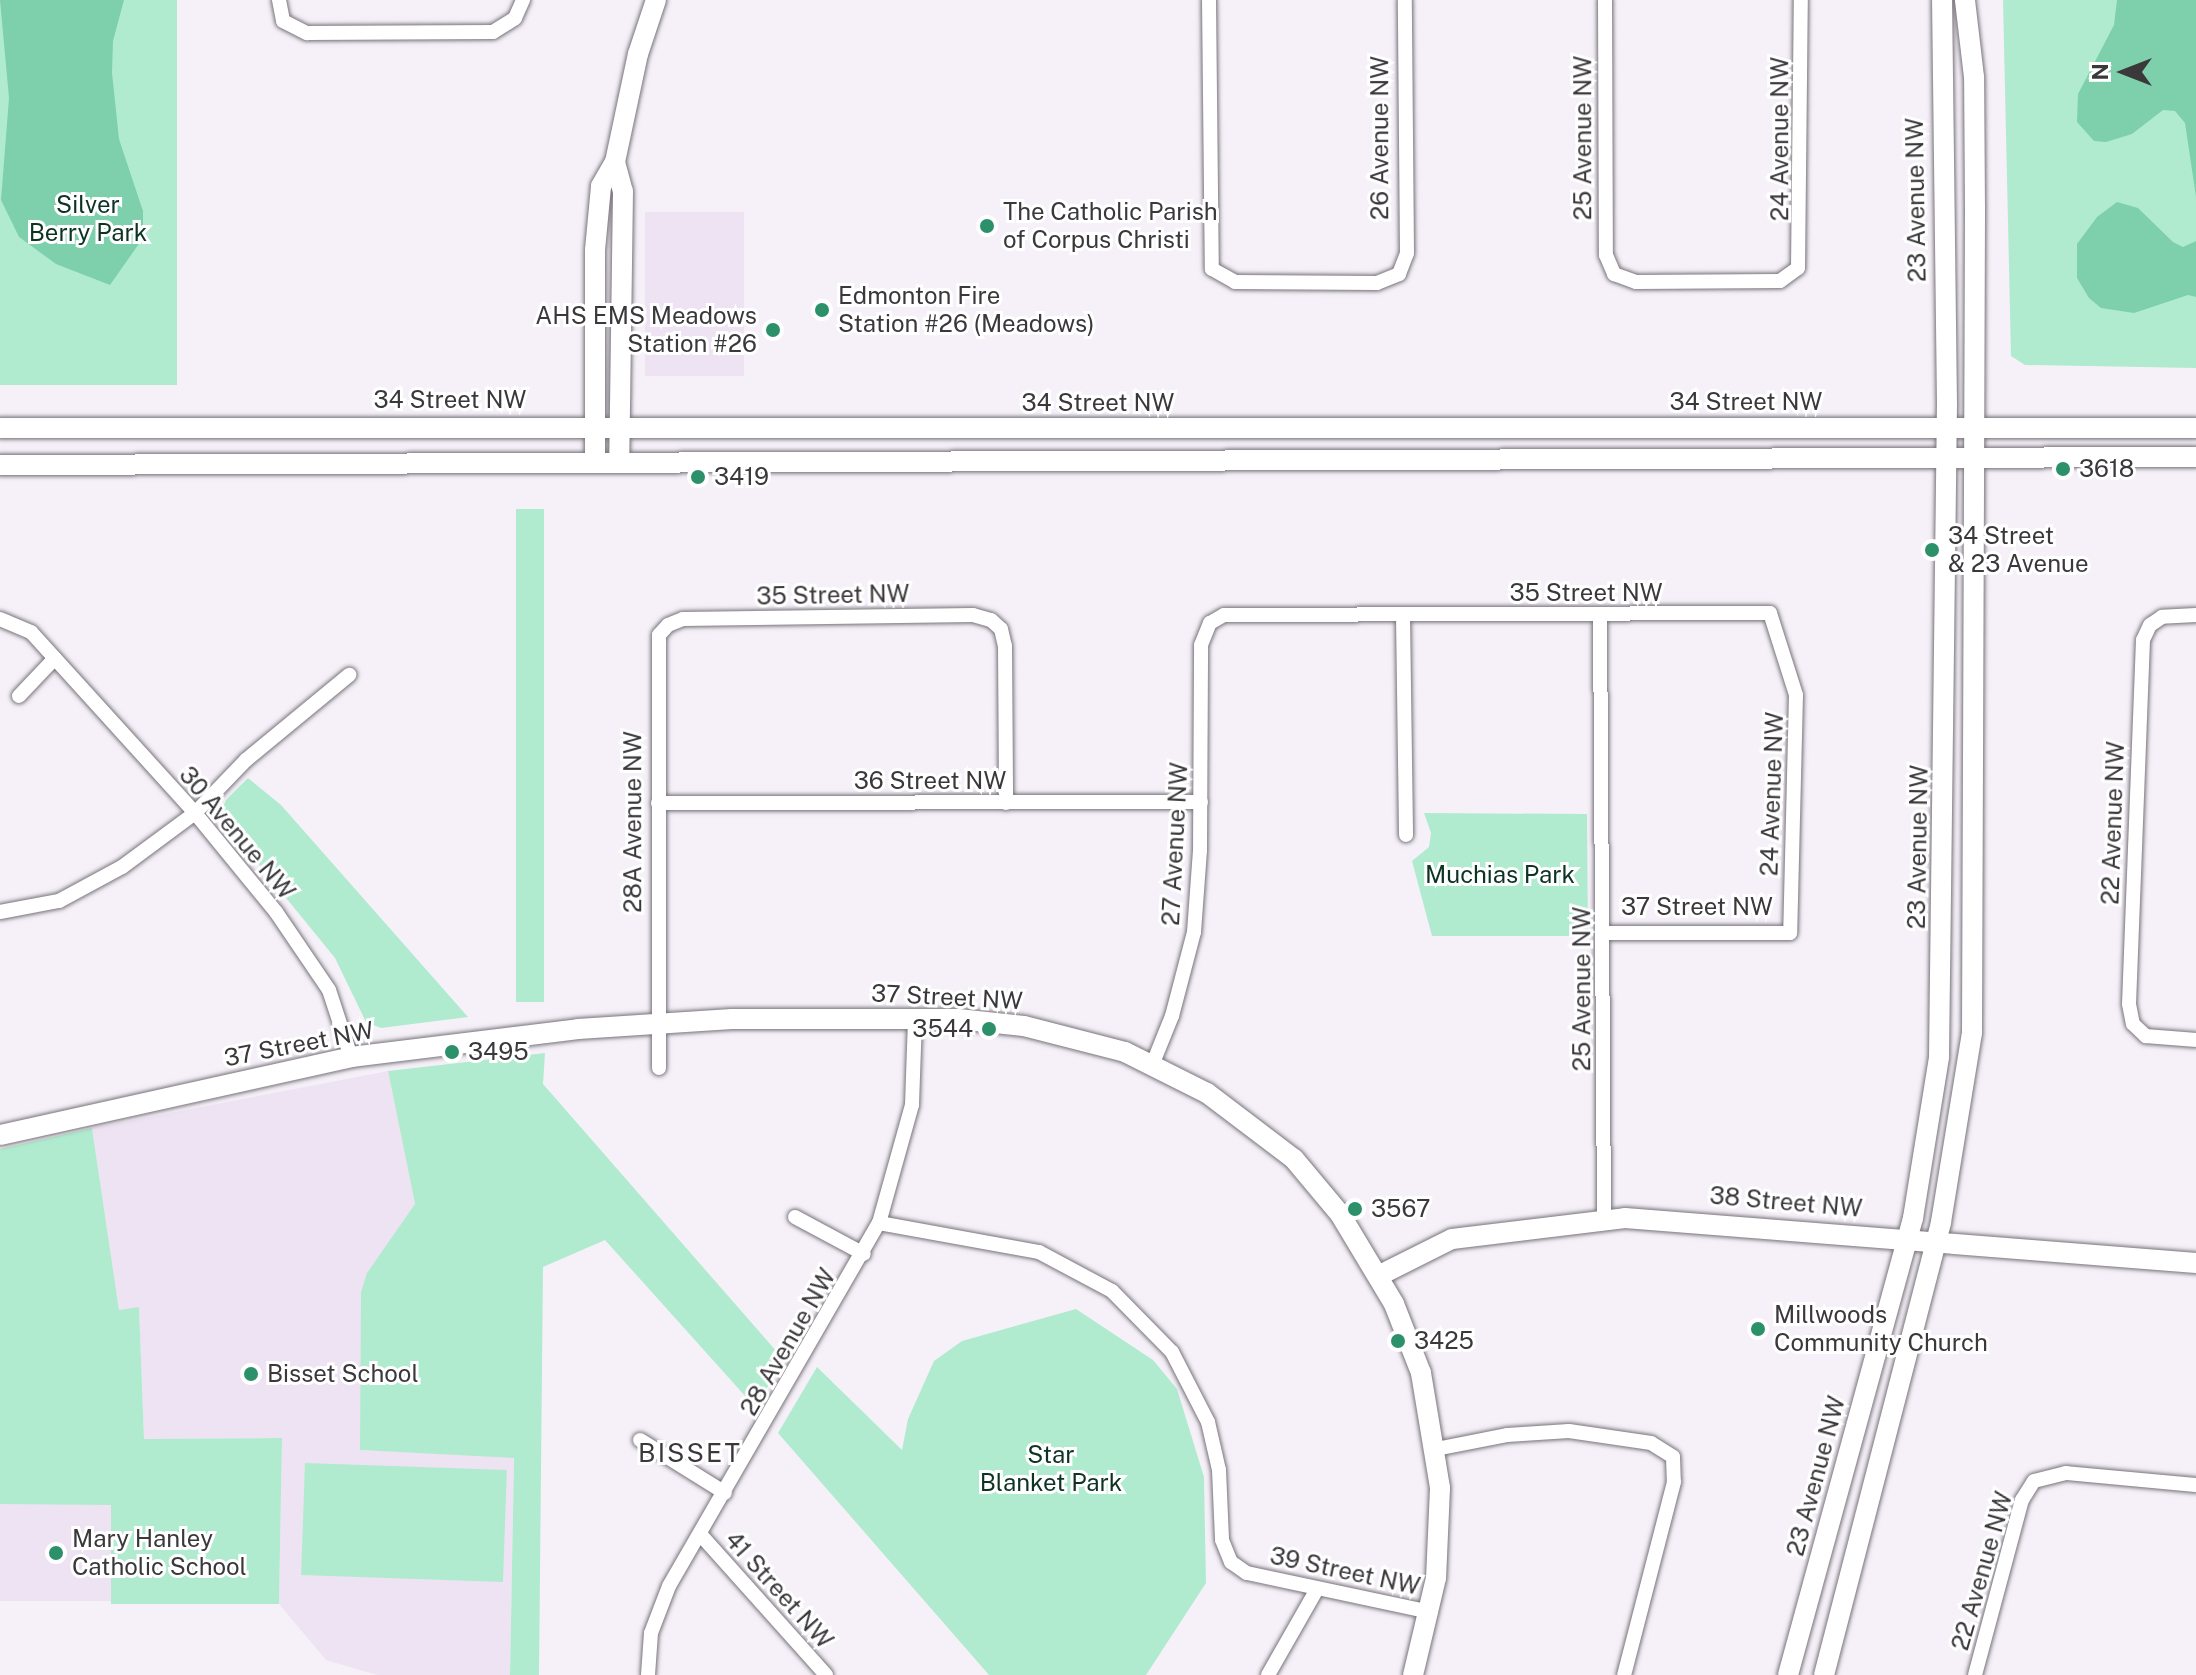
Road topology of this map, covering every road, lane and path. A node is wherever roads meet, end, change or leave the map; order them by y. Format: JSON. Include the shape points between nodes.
{"nodes":[{"id":1,"x":279,"y":0,"type":"edge"},
{"id":2,"x":523,"y":0,"type":"edge"},
{"id":3,"x":656,"y":0,"type":"edge"},
{"id":4,"x":1209,"y":0,"type":"edge"},
{"id":5,"x":1405,"y":0,"type":"edge"},
{"id":6,"x":1605,"y":0,"type":"edge"},
{"id":7,"x":1801,"y":0,"type":"edge"},
{"id":8,"x":1942,"y":0,"type":"edge"},
{"id":9,"x":1965,"y":0,"type":"edge"},
{"id":10,"x":615,"y":162,"type":"junction"},
{"id":11,"x":1793,"y":276,"type":"joint"},
{"id":12,"x":593,"y":425,"type":"junction"},
{"id":13,"x":619,"y":425,"type":"junction"},
{"id":14,"x":1946,"y":427,"type":"junction"},
{"id":15,"x":1975,"y":427,"type":"junction"},
{"id":16,"x":0,"y":428,"type":"edge"},
{"id":17,"x":2196,"y":428,"type":"edge"},
{"id":18,"x":2196,"y":457,"type":"edge"},
{"id":19,"x":1946,"y":458,"type":"junction"},
{"id":20,"x":1973,"y":458,"type":"junction"},
{"id":21,"x":595,"y":462,"type":"junction"},
{"id":22,"x":619,"y":462,"type":"junction"},
{"id":23,"x":0,"y":465,"type":"edge"},
{"id":24,"x":1770,"y":613,"type":"joint"},
{"id":25,"x":2196,"y":615,"type":"edge"},
{"id":26,"x":1403,"y":616,"type":"junction"},
{"id":27,"x":1600,"y":616,"type":"junction"},
{"id":28,"x":1,"y":619,"type":"edge"},
{"id":29,"x":1210,"y":623,"type":"joint"},
{"id":30,"x":668,"y":625,"type":"joint"},
{"id":31,"x":55,"y":658,"type":"junction"},
{"id":32,"x":349,"y":675,"type":"dead end"},
{"id":33,"x":19,"y":696,"type":"dead end"},
{"id":34,"x":1201,"y":802,"type":"junction"},
{"id":35,"x":658,"y":803,"type":"junction"},
{"id":36,"x":1006,"y":803,"type":"junction"},
{"id":37,"x":195,"y":813,"type":"junction"},
{"id":38,"x":1406,"y":835,"type":"dead end"},
{"id":39,"x":0,"y":912,"type":"edge"},
{"id":40,"x":1604,"y":933,"type":"junction"},
{"id":41,"x":1790,"y":933,"type":"joint"},
{"id":42,"x":915,"y":1019,"type":"junction"},
{"id":43,"x":659,"y":1023,"type":"junction"},
{"id":44,"x":2196,"y":1040,"type":"edge"},
{"id":45,"x":351,"y":1057,"type":"junction"},
{"id":46,"x":1153,"y":1063,"type":"junction"},
{"id":47,"x":659,"y":1068,"type":"dead end"},
{"id":48,"x":0,"y":1135,"type":"edge"},
{"id":49,"x":795,"y":1217,"type":"dead end"},
{"id":50,"x":1604,"y":1218,"type":"junction"},
{"id":51,"x":879,"y":1223,"type":"junction"},
{"id":52,"x":1907,"y":1240,"type":"junction"},
{"id":53,"x":1936,"y":1241,"type":"junction"},
{"id":54,"x":864,"y":1254,"type":"junction"},
{"id":55,"x":2196,"y":1263,"type":"edge"},
{"id":56,"x":1380,"y":1275,"type":"junction"},
{"id":57,"x":640,"y":1440,"type":"dead end"},
{"id":58,"x":1436,"y":1449,"type":"junction"},
{"id":59,"x":2196,"y":1485,"type":"edge"},
{"id":60,"x":725,"y":1493,"type":"junction"},
{"id":61,"x":700,"y":1534,"type":"junction"},
{"id":62,"x":1317,"y":1589,"type":"junction"},
{"id":63,"x":1431,"y":1612,"type":"junction"},
{"id":64,"x":648,"y":1675,"type":"edge"},
{"id":65,"x":826,"y":1675,"type":"edge"},
{"id":66,"x":1268,"y":1675,"type":"edge"},
{"id":67,"x":1413,"y":1675,"type":"edge"},
{"id":68,"x":1624,"y":1675,"type":"edge"},
{"id":69,"x":1788,"y":1675,"type":"edge"},
{"id":70,"x":1824,"y":1675,"type":"edge"},
{"id":71,"x":1975,"y":1675,"type":"edge"}],
"edges":[{"from":1,"to":2,"type":"street","via":[[288,27],[307,33],[382,33],[487,32],[508,25]]},
{"from":3,"to":10,"type":"main road","via":[[638,54]]},
{"from":4,"to":5,"type":"street","name":"26 Avenue NW","via":[[1209,257],[1216,274],[1235,282],[1345,283],[1385,282],[1399,274],[1407,253]]},
{"from":6,"to":11,"type":"street","name":"25 Avenue NW","via":[[1606,255],[1614,274],[1636,282],[1774,281]]},
{"from":7,"to":11,"type":"street","name":"24 Avenue NW","via":[[1802,253]]},
{"from":8,"to":14,"type":"main road","name":"23 Avenue NW"},
{"from":9,"to":15,"type":"main road","via":[[1974,77]]},
{"from":10,"to":12,"type":"main road","via":[[599,200]]},
{"from":10,"to":13,"type":"main road","via":[[623,191]]},
{"from":12,"to":13,"type":"main road","name":"34 Street NW"},
{"from":12,"to":16,"type":"main road","name":"34 Street NW"},
{"from":12,"to":21,"type":"main road"},
{"from":13,"to":14,"type":"main road","name":"34 Street NW"},
{"from":13,"to":22,"type":"main road"},
{"from":14,"to":15,"type":"main road","name":"34 Street NW"},
{"from":14,"to":19,"type":"main road","name":"23 Avenue NW"},
{"from":15,"to":17,"type":"main road","name":"34 Street NW"},
{"from":15,"to":20,"type":"main road"},
{"from":18,"to":20,"type":"main road"},
{"from":19,"to":20,"type":"main road"},
{"from":19,"to":22,"type":"main road"},
{"from":19,"to":52,"type":"main road","name":"23 Avenue NW","via":[[1942,1000],[1928,1138]]},
{"from":20,"to":53,"type":"main road","via":[[1972,1033]]},
{"from":21,"to":22,"type":"main road"},
{"from":21,"to":23,"type":"main road"},
{"from":24,"to":27,"type":"street","name":"35 Street NW"},
{"from":24,"to":41,"type":"street","name":"24 Avenue NW","via":[[1796,695]]},
{"from":25,"to":44,"type":"street","name":"22 Avenue NW","via":[[2169,615],[2150,625],[2141,649],[2129,1004],[2133,1024],[2154,1039]]},
{"from":26,"to":27,"type":"street","name":"35 Street NW"},
{"from":26,"to":29,"type":"street","name":"35 Street NW","via":[[1233,614]]},
{"from":26,"to":38,"type":"street"},
{"from":27,"to":40,"type":"street","name":"25 Avenue NW"},
{"from":28,"to":31,"type":"street","name":"30 Avenue NW","via":[[28,630]]},
{"from":29,"to":34,"type":"street","name":"27 Avenue NW","via":[[1201,645]]},
{"from":30,"to":35,"type":"street","name":"28A Avenue NW","via":[[659,635]]},
{"from":30,"to":36,"type":"street","name":"35 Street NW","via":[[683,619],[973,615],[997,624],[1005,646]]},
{"from":31,"to":33,"type":"street"},
{"from":31,"to":37,"type":"street","name":"30 Avenue NW"},
{"from":32,"to":37,"type":"street","via":[[246,760]]},
{"from":34,"to":36,"type":"street","name":"36 Street NW"},
{"from":34,"to":46,"type":"street","name":"27 Avenue NW","via":[[1192,941]]},
{"from":35,"to":36,"type":"street","name":"36 Street NW"},
{"from":35,"to":43,"type":"street","name":"28A Avenue NW"},
{"from":37,"to":39,"type":"street","via":[[96,882],[59,901]]},
{"from":37,"to":45,"type":"street","name":"30 Avenue NW","via":[[311,961],[339,1014]]},
{"from":40,"to":41,"type":"street","name":"37 Street NW"},
{"from":40,"to":50,"type":"street","name":"25 Avenue NW"},
{"from":42,"to":43,"type":"main road","name":"37 Street NW"},
{"from":42,"to":46,"type":"main road","name":"37 Street NW","via":[[1024,1026]]},
{"from":42,"to":51,"type":"street","name":"28 Avenue NW","via":[[912,1105]]},
{"from":43,"to":45,"type":"main road","name":"37 Street NW","via":[[523,1033]]},
{"from":43,"to":47,"type":"street"},
{"from":45,"to":48,"type":"main road","name":"37 Street NW"},
{"from":46,"to":56,"type":"main road","name":"37 Street NW","via":[[1232,1110],[1294,1159],[1340,1214]]},
{"from":49,"to":54,"type":"street","name":"28 Avenue NW"},
{"from":50,"to":52,"type":"main road","name":"38 Street NW","via":[[1708,1220]]},
{"from":50,"to":56,"type":"main road","name":"38 Street NW","via":[[1452,1239]]},
{"from":51,"to":54,"type":"street","name":"28 Avenue NW"},
{"from":51,"to":62,"type":"street","name":"39 Street NW","via":[[1039,1252],[1078,1269],[1128,1304],[1172,1352],[1208,1422],[1219,1470],[1222,1540],[1231,1562],[1247,1573]]},
{"from":52,"to":53,"type":"main road","name":"38 Street NW"},
{"from":52,"to":69,"type":"main road","name":"23 Avenue NW"},
{"from":53,"to":55,"type":"main road","name":"38 Street NW"},
{"from":53,"to":70,"type":"main road"},
{"from":54,"to":60,"type":"street","name":"28 Avenue NW"},
{"from":56,"to":58,"type":"main road","via":[[1421,1373]]},
{"from":57,"to":60,"type":"street"},
{"from":58,"to":63,"type":"main road","via":[[1440,1522]]},
{"from":58,"to":68,"type":"street","via":[[1507,1435],[1569,1431],[1651,1443],[1673,1457],[1674,1482]]},
{"from":59,"to":71,"type":"street","name":"22 Avenue NW","via":[[2066,1473],[2034,1481],[2022,1500]]},
{"from":60,"to":61,"type":"street","name":"28 Avenue NW"},
{"from":61,"to":64,"type":"street","name":"28 Avenue NW","via":[[655,1620]]},
{"from":61,"to":65,"type":"street","name":"41 Street NW"},
{"from":62,"to":63,"type":"street","name":"39 Street NW"},
{"from":62,"to":66,"type":"street"},
{"from":63,"to":67,"type":"main road"}]}
